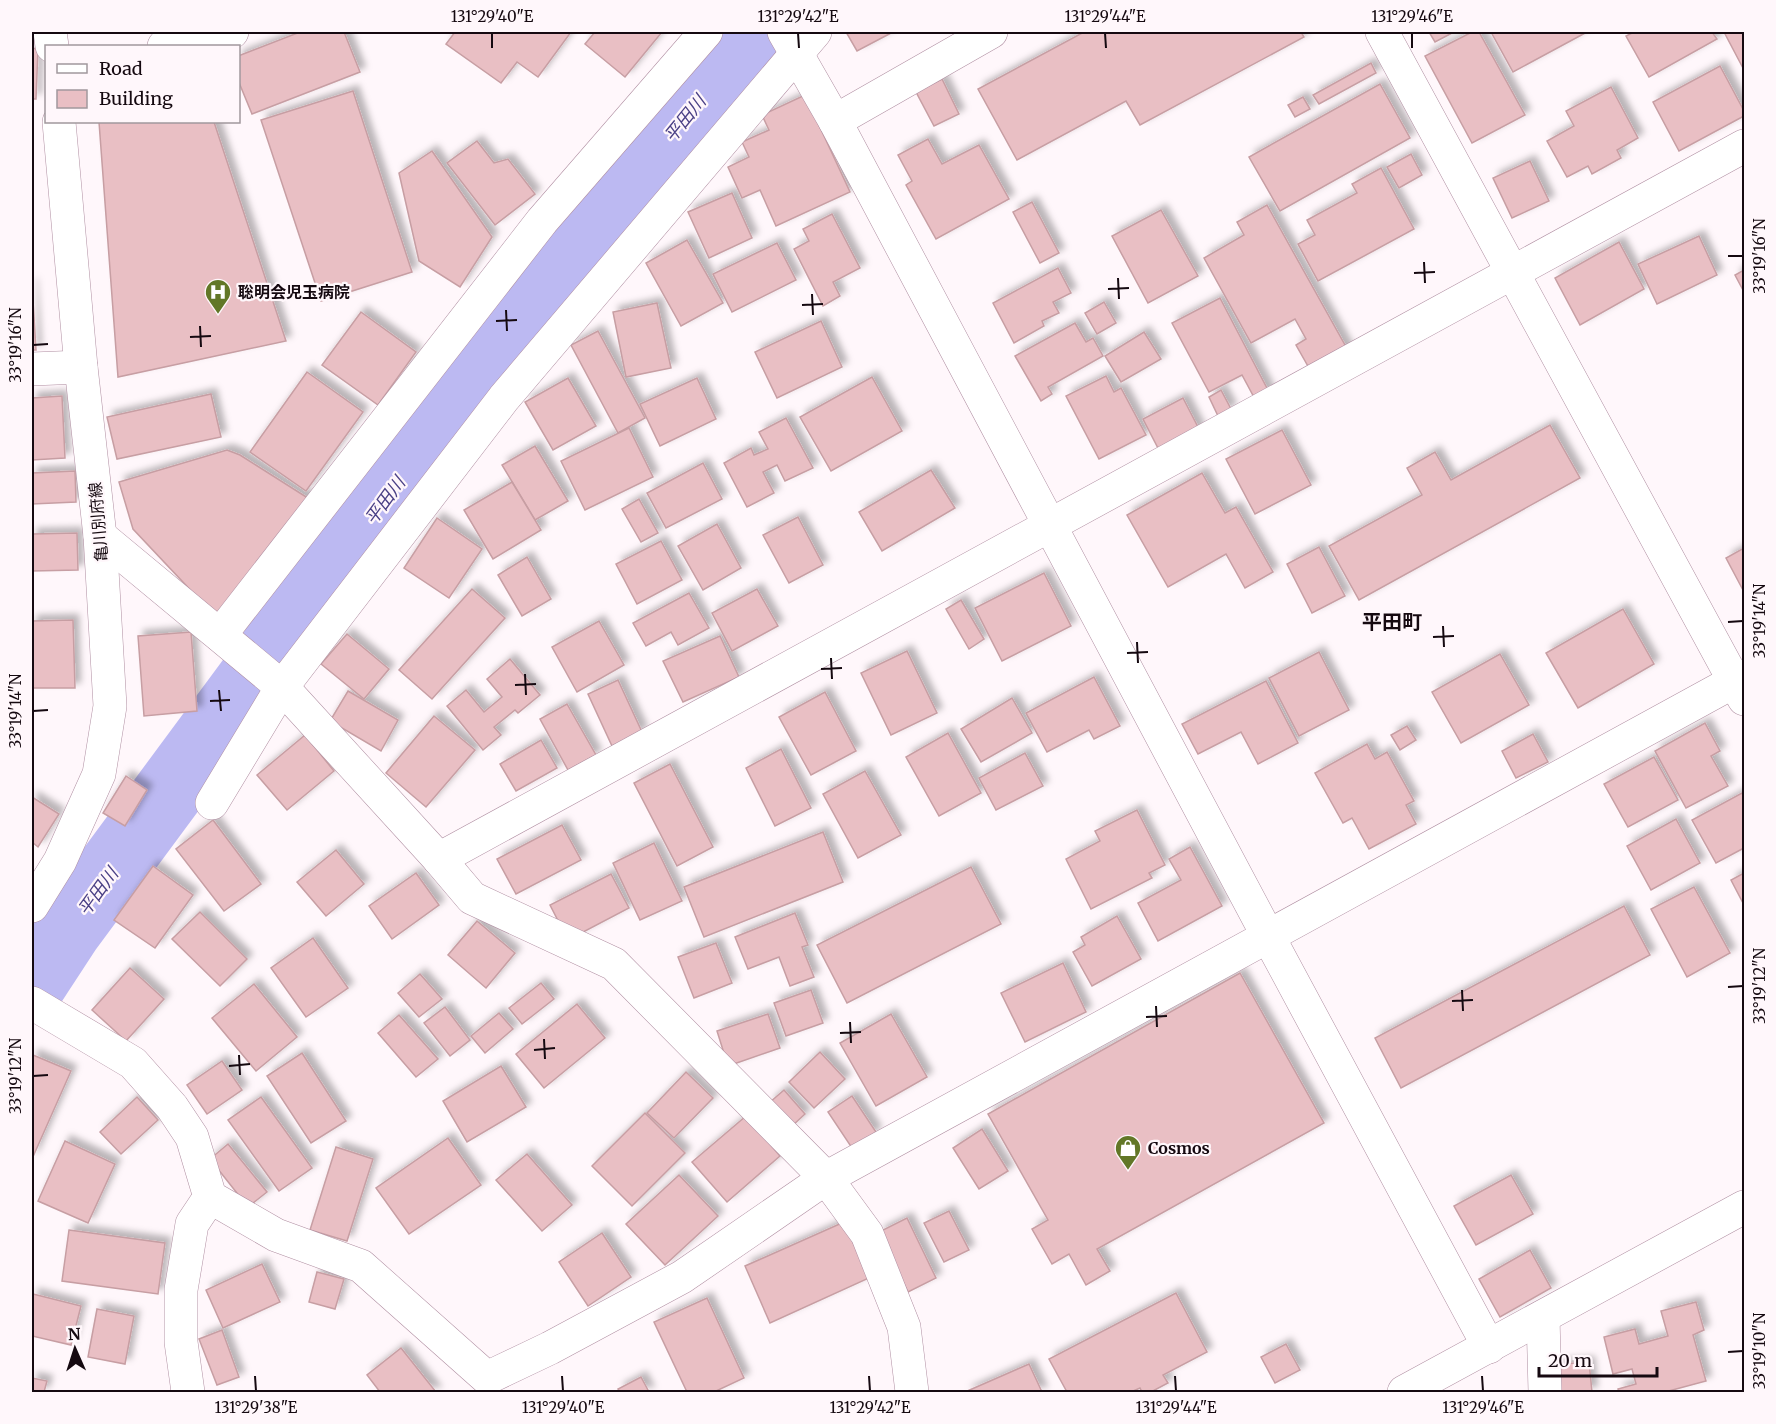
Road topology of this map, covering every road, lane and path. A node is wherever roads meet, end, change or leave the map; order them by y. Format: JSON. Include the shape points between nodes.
{"nodes":[{"id":1,"x":232,"y":32,"type":"edge"},
{"id":2,"x":706,"y":32,"type":"edge"},
{"id":3,"x":991,"y":32,"type":"edge"},
{"id":4,"x":1382,"y":32,"type":"edge"},
{"id":5,"x":798,"y":39,"type":"edge"},
{"id":6,"x":169,"y":45,"type":"edge"},
{"id":7,"x":835,"y":121,"type":"junction"},
{"id":8,"x":59,"y":123,"type":"edge"},
{"id":9,"x":1744,"y":146,"type":"edge"},
{"id":10,"x":1513,"y":273,"type":"junction"},
{"id":11,"x":81,"y":367,"type":"junction"},
{"id":12,"x":32,"y":369,"type":"edge"},
{"id":13,"x":1050,"y":525,"type":"junction"},
{"id":14,"x":100,"y":536,"type":"junction"},
{"id":15,"x":230,"y":643,"type":"junction"},
{"id":16,"x":1741,"y":685,"type":"edge"},
{"id":17,"x":282,"y":687,"type":"junction"},
{"id":18,"x":212,"y":803,"type":"dead end"},
{"id":19,"x":439,"y":859,"type":"junction"},
{"id":20,"x":32,"y":906,"type":"edge"},
{"id":21,"x":1268,"y":936,"type":"junction"},
{"id":22,"x":39,"y":1008,"type":"edge"},
{"id":23,"x":826,"y":1178,"type":"junction"},
{"id":24,"x":210,"y":1197,"type":"junction"},
{"id":25,"x":1744,"y":1208,"type":"edge"},
{"id":26,"x":1543,"y":1317,"type":"junction"},
{"id":27,"x":1489,"y":1347,"type":"junction"},
{"id":28,"x":488,"y":1385,"type":"edge"},
{"id":29,"x":188,"y":1392,"type":"edge"},
{"id":30,"x":912,"y":1392,"type":"edge"},
{"id":31,"x":1404,"y":1392,"type":"edge"},
{"id":32,"x":1545,"y":1392,"type":"edge"}],
"edges":[{"from":1,"to":6,"type":"street"},
{"from":2,"to":15,"type":"street","via":[[542,221]]},
{"from":3,"to":7,"type":"street"},
{"from":4,"to":10,"type":"street"},
{"from":5,"to":7,"type":"street"},
{"from":5,"to":17,"type":"street","via":[[504,398]]},
{"from":7,"to":13,"type":"street"},
{"from":8,"to":11,"type":"street","name":"亀川別府線"},
{"from":9,"to":10,"type":"street"},
{"from":10,"to":13,"type":"street"},
{"from":10,"to":16,"type":"street"},
{"from":11,"to":12,"type":"street"},
{"from":11,"to":14,"type":"street","name":"亀川別府線"},
{"from":13,"to":19,"type":"street"},
{"from":13,"to":21,"type":"street"},
{"from":14,"to":15,"type":"street"},
{"from":14,"to":20,"type":"street","name":"亀川別府線","via":[[110,705],[99,774],[60,861]]},
{"from":15,"to":17,"type":"street"},
{"from":16,"to":21,"type":"street"},
{"from":17,"to":18,"type":"street"},
{"from":17,"to":19,"type":"street"},
{"from":19,"to":23,"type":"street","via":[[472,898],[614,964]]},
{"from":21,"to":23,"type":"street"},
{"from":21,"to":27,"type":"street"},
{"from":22,"to":24,"type":"street","via":[[133,1063],[172,1107],[192,1137]]},
{"from":23,"to":28,"type":"street","via":[[682,1277]]},
{"from":23,"to":30,"type":"street","via":[[867,1234],[904,1327]]},
{"from":24,"to":28,"type":"street","via":[[276,1235],[361,1266]]},
{"from":24,"to":29,"type":"street","via":[[192,1224],[181,1290],[181,1342]]},
{"from":25,"to":26,"type":"street"},
{"from":26,"to":27,"type":"street"},
{"from":26,"to":32,"type":"street"},
{"from":27,"to":31,"type":"street"}]}
